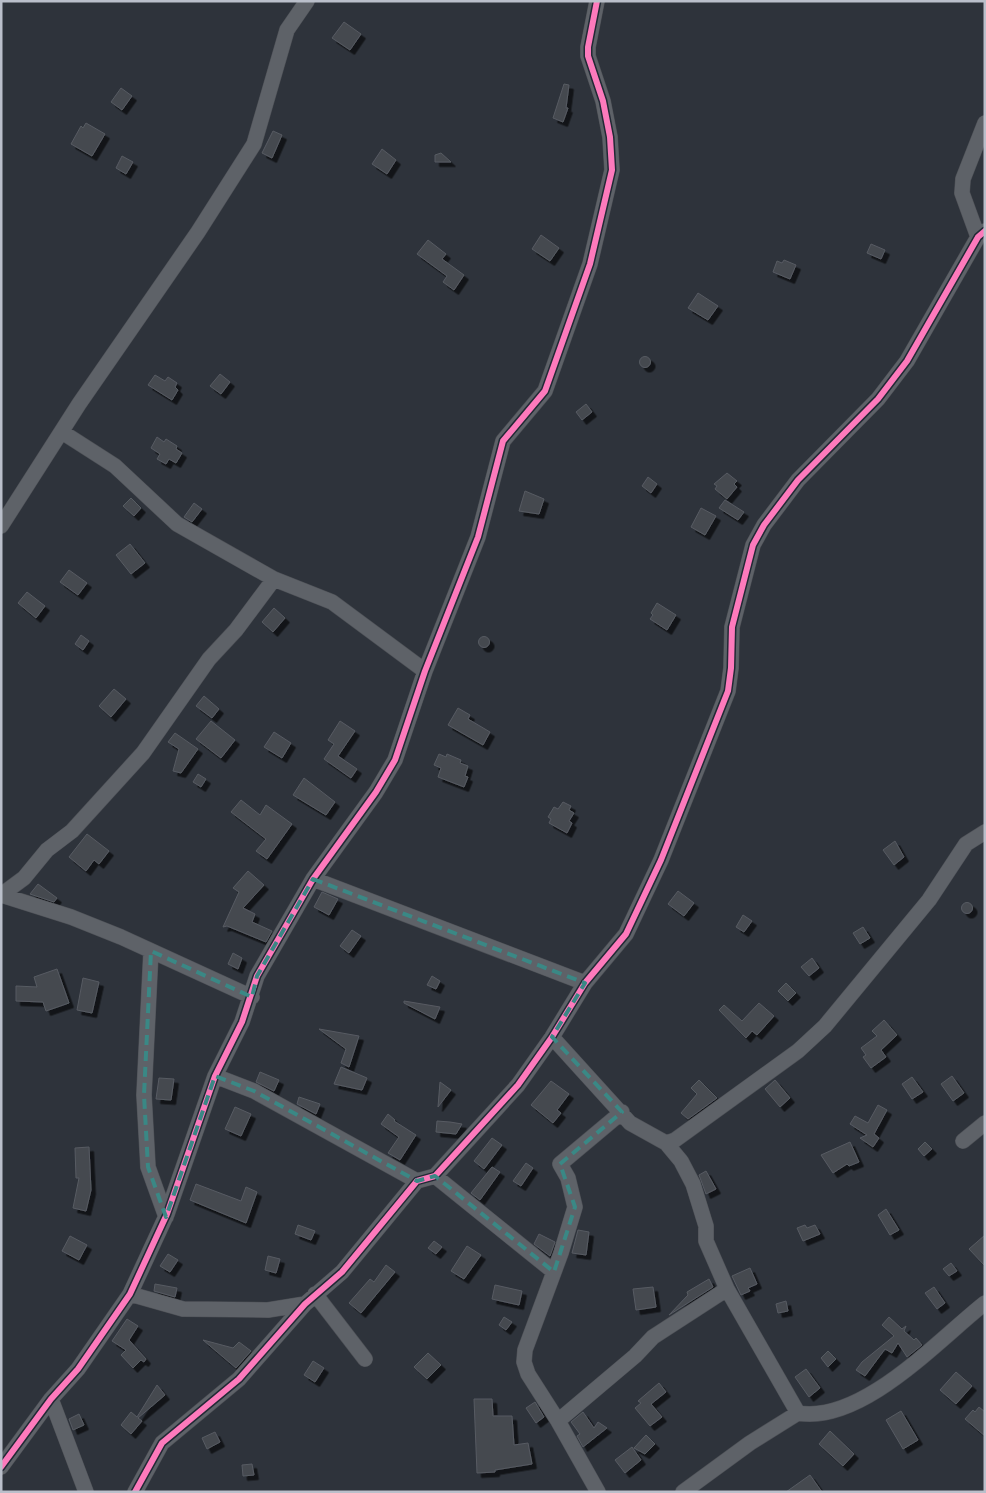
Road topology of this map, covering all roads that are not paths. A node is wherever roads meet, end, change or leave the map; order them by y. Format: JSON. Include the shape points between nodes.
{"nodes":[{"id":1,"x":307,"y":1,"type":"edge"},
{"id":2,"x":596,"y":1,"type":"edge"},
{"id":3,"x":985,"y":123,"type":"edge"},
{"id":4,"x":981,"y":234,"type":"edge"},
{"id":5,"x":62,"y":432,"type":"junction"},
{"id":6,"x":1,"y":526,"type":"edge"},
{"id":7,"x":274,"y":579,"type":"junction"},
{"id":8,"x":425,"y":671,"type":"junction"},
{"id":9,"x":985,"y":832,"type":"edge"},
{"id":10,"x":313,"y":879,"type":"junction"},
{"id":11,"x":1,"y":895,"type":"edge"},
{"id":12,"x":151,"y":950,"type":"junction"},
{"id":13,"x":585,"y":983,"type":"junction"},
{"id":14,"x":252,"y":997,"type":"junction"},
{"id":15,"x":552,"y":1037,"type":"junction"},
{"id":16,"x":215,"y":1076,"type":"junction"},
{"id":17,"x":622,"y":1112,"type":"junction"},
{"id":18,"x":985,"y":1122,"type":"edge"},
{"id":19,"x":963,"y":1141,"type":"dead end"},
{"id":20,"x":666,"y":1143,"type":"junction"},
{"id":21,"x":435,"y":1176,"type":"junction"},
{"id":22,"x":417,"y":1181,"type":"junction"},
{"id":23,"x":166,"y":1217,"type":"junction"},
{"id":24,"x":554,"y":1272,"type":"junction"},
{"id":25,"x":727,"y":1289,"type":"junction"},
{"id":26,"x":130,"y":1294,"type":"junction"},
{"id":27,"x":310,"y":1299,"type":"junction"},
{"id":28,"x":985,"y":1303,"type":"edge"},
{"id":29,"x":365,"y":1359,"type":"dead end"},
{"id":30,"x":51,"y":1399,"type":"junction"},
{"id":31,"x":798,"y":1413,"type":"junction"},
{"id":32,"x":558,"y":1421,"type":"junction"},
{"id":33,"x":1,"y":1467,"type":"edge"},
{"id":34,"x":86,"y":1492,"type":"edge"},
{"id":35,"x":135,"y":1492,"type":"edge"},
{"id":36,"x":598,"y":1492,"type":"edge"},
{"id":37,"x":684,"y":1492,"type":"edge"}],
"edges":[{"from":1,"to":5,"type":"street","via":[[287,30],[254,144]]},
{"from":2,"to":8,"type":"street","via":[[588,56],[605,110],[612,170],[590,264],[545,391],[503,441],[478,537]]},
{"from":3,"to":4,"type":"street","via":[[963,179],[962,193]]},
{"from":4,"to":13,"type":"street","via":[[907,361],[878,399],[798,480],[753,545],[732,626],[728,691],[661,860],[626,934]]},
{"from":5,"to":6,"type":"street"},
{"from":5,"to":7,"type":"street","via":[[115,466],[177,524]]},
{"from":7,"to":8,"type":"street","via":[[332,602]]},
{"from":7,"to":11,"type":"street","via":[[236,630],[209,659],[143,753],[78,824],[47,850],[24,878]]},
{"from":8,"to":10,"type":"street","via":[[395,760],[376,792]]},
{"from":9,"to":20,"type":"street","via":[[966,844],[928,900],[825,1026],[798,1051],[675,1140]]},
{"from":10,"to":13,"type":"street"},
{"from":10,"to":14,"type":"street","via":[[257,976]]},
{"from":11,"to":12,"type":"street","via":[[71,917]]},
{"from":12,"to":14,"type":"street"},
{"from":12,"to":23,"type":"street","via":[[144,1095],[148,1167]]},
{"from":13,"to":15,"type":"street"},
{"from":14,"to":16,"type":"street"},
{"from":15,"to":17,"type":"street"},
{"from":15,"to":21,"type":"street","via":[[518,1085]]},
{"from":16,"to":22,"type":"street","via":[[254,1091]]},
{"from":16,"to":23,"type":"street"},
{"from":17,"to":20,"type":"street","via":[[630,1123]]},
{"from":17,"to":24,"type":"street","via":[[560,1164],[568,1178],[575,1207]]},
{"from":18,"to":19,"type":"street"},
{"from":20,"to":25,"type":"street","via":[[681,1161],[693,1184],[706,1226],[706,1242]]},
{"from":21,"to":22,"type":"street"},
{"from":21,"to":24,"type":"street"},
{"from":22,"to":27,"type":"street","via":[[342,1272]]},
{"from":23,"to":26,"type":"street"},
{"from":24,"to":32,"type":"street","via":[[525,1350],[524,1362],[528,1374]]},
{"from":25,"to":31,"type":"street"},
{"from":25,"to":32,"type":"street","via":[[653,1337]]},
{"from":26,"to":27,"type":"street","via":[[184,1309],[268,1310]]},
{"from":26,"to":30,"type":"street","via":[[78,1369]]},
{"from":27,"to":29,"type":"street"},
{"from":27,"to":35,"type":"street","via":[[239,1379],[162,1443]]},
{"from":28,"to":31,"type":"street","via":[[914,1364],[868,1395],[813,1416]]},
{"from":30,"to":33,"type":"street"},
{"from":30,"to":34,"type":"street"},
{"from":31,"to":37,"type":"street","via":[[750,1443]]},
{"from":32,"to":36,"type":"street"}]}
